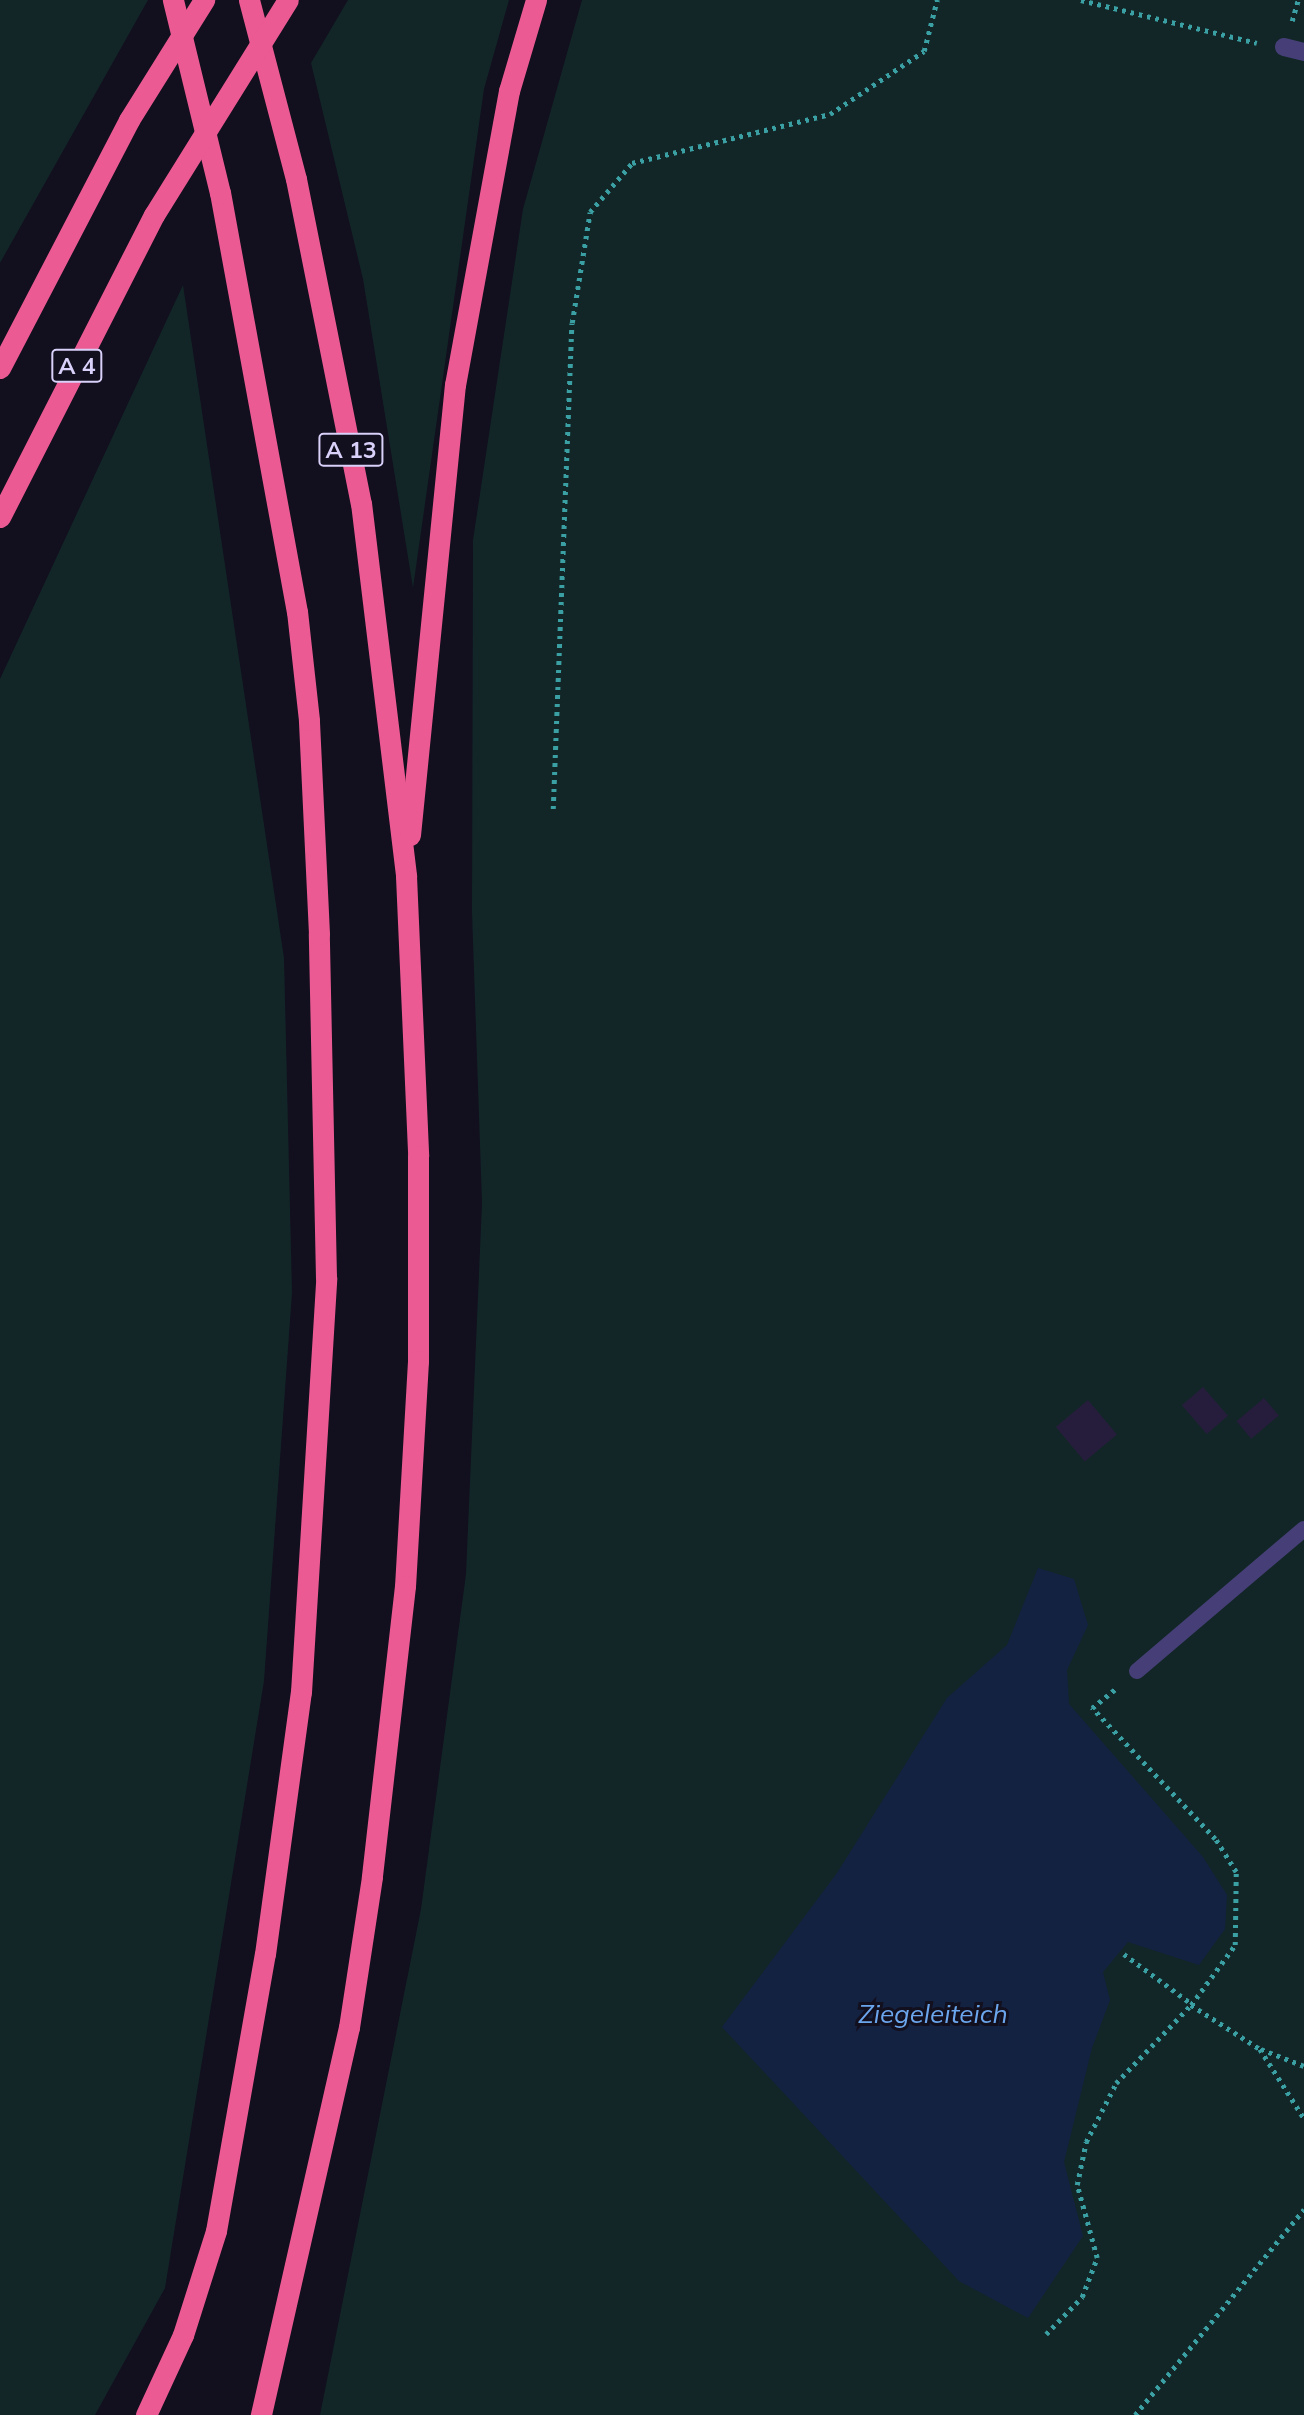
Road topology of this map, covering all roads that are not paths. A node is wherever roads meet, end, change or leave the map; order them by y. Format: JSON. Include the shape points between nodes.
{"nodes":[{"id":1,"x":173,"y":0,"type":"edge"},
{"id":2,"x":204,"y":0,"type":"edge"},
{"id":3,"x":249,"y":0,"type":"edge"},
{"id":4,"x":288,"y":0,"type":"edge"},
{"id":5,"x":536,"y":0,"type":"edge"},
{"id":6,"x":1284,"y":47,"type":"road end"},
{"id":7,"x":1304,"y":52,"type":"edge"},
{"id":8,"x":0,"y":368,"type":"edge"},
{"id":9,"x":0,"y":517,"type":"edge"},
{"id":10,"x":406,"y":876,"type":"junction"},
{"id":11,"x":1304,"y":1529,"type":"edge"},
{"id":12,"x":1138,"y":1671,"type":"road end"},
{"id":13,"x":146,"y":2415,"type":"edge"},
{"id":14,"x":261,"y":2415,"type":"edge"}],
"edges":[{"from":1,"to":13,"type":"highway","via":[[189,54],[281,512],[309,720],[326,1278],[301,1692],[265,1954],[216,2231],[183,2335]]},
{"from":2,"to":8,"type":"highway","number":"A 4","bridge":true,"via":[[129,120]]},
{"from":3,"to":10,"type":"highway","number":"A 13","via":[[296,179],[361,503]]},
{"from":4,"to":9,"type":"highway","number":"A 4","bridge":true,"via":[[154,215]]},
{"from":5,"to":10,"type":"highway","via":[[509,91],[455,385]]},
{"from":6,"to":7,"type":"street"},
{"from":10,"to":14,"type":"highway","via":[[418,1156],[418,1361],[405,1586],[349,2027]]},
{"from":11,"to":12,"type":"lane"}]}
